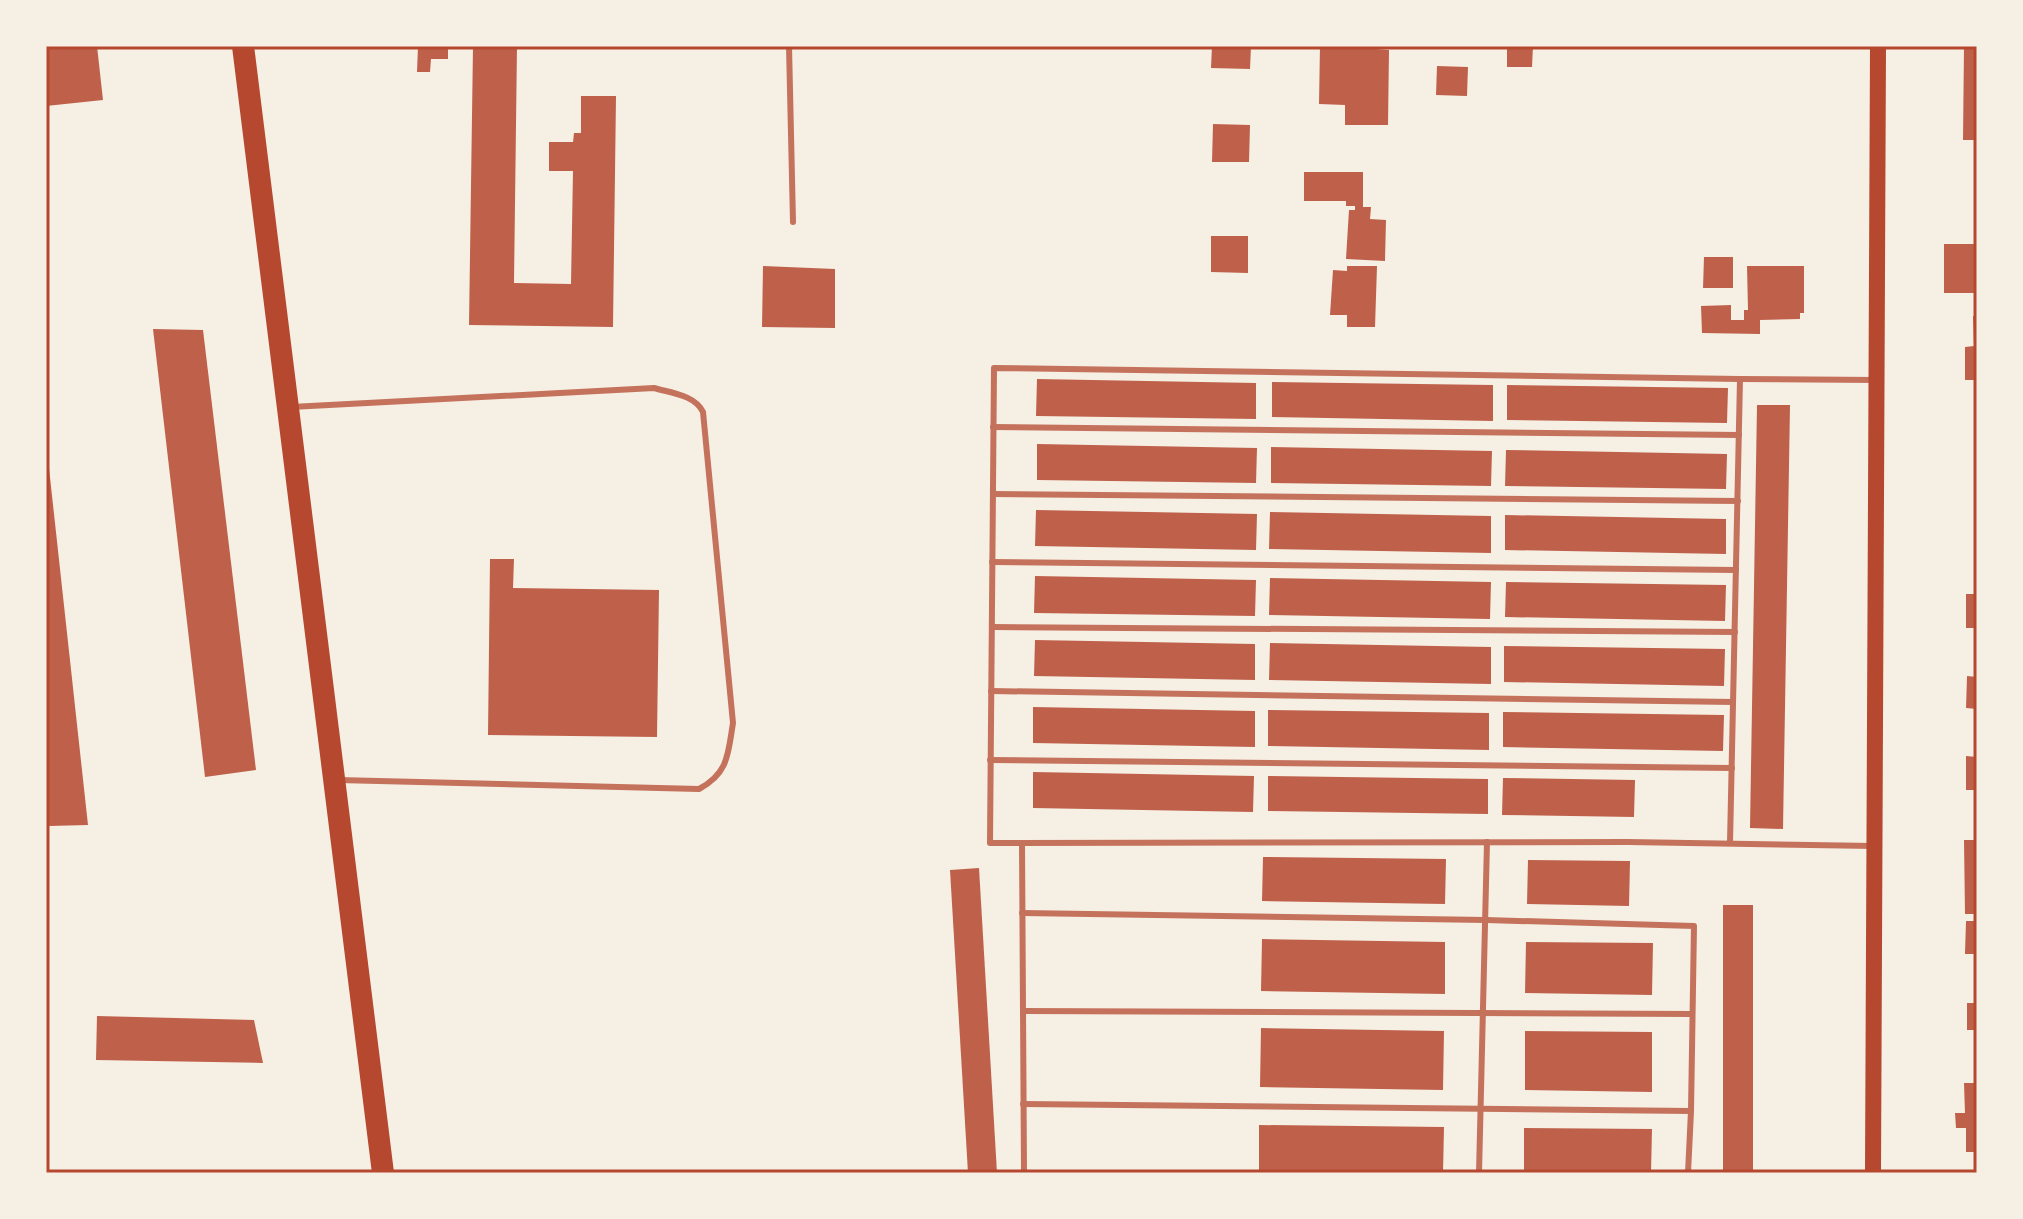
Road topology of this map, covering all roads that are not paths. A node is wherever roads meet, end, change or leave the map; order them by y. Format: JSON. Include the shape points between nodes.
{"nodes":[{"id":1,"x":243,"y":46,"type":"edge"},
{"id":2,"x":789,"y":46,"type":"edge"},
{"id":3,"x":1878,"y":46,"type":"edge"},
{"id":4,"x":793,"y":222,"type":"dead end"},
{"id":5,"x":1740,"y":379,"type":"junction"},
{"id":6,"x":1876,"y":380,"type":"junction"},
{"id":7,"x":290,"y":407,"type":"junction"},
{"id":8,"x":993,"y":427,"type":"junction"},
{"id":9,"x":1739,"y":435,"type":"junction"},
{"id":10,"x":993,"y":494,"type":"junction"},
{"id":11,"x":1738,"y":501,"type":"junction"},
{"id":12,"x":992,"y":562,"type":"junction"},
{"id":13,"x":1736,"y":570,"type":"junction"},
{"id":14,"x":992,"y":627,"type":"junction"},
{"id":15,"x":1735,"y":632,"type":"junction"},
{"id":16,"x":991,"y":691,"type":"junction"},
{"id":17,"x":1733,"y":702,"type":"junction"},
{"id":18,"x":990,"y":760,"type":"junction"},
{"id":19,"x":1732,"y":768,"type":"junction"},
{"id":20,"x":334,"y":780,"type":"junction"},
{"id":21,"x":1487,"y":842,"type":"junction"},
{"id":22,"x":1022,"y":843,"type":"junction"},
{"id":23,"x":1730,"y":843,"type":"junction"},
{"id":24,"x":1874,"y":846,"type":"junction"},
{"id":25,"x":1022,"y":913,"type":"junction"},
{"id":26,"x":1486,"y":920,"type":"junction"},
{"id":27,"x":1023,"y":1011,"type":"junction"},
{"id":28,"x":1484,"y":1011,"type":"junction"},
{"id":29,"x":1692,"y":1014,"type":"junction"},
{"id":30,"x":1023,"y":1104,"type":"junction"},
{"id":31,"x":1481,"y":1108,"type":"junction"},
{"id":32,"x":1691,"y":1111,"type":"junction"},
{"id":33,"x":383,"y":1173,"type":"edge"},
{"id":34,"x":1024,"y":1173,"type":"edge"},
{"id":35,"x":1479,"y":1173,"type":"edge"},
{"id":36,"x":1688,"y":1173,"type":"edge"},
{"id":37,"x":1873,"y":1173,"type":"edge"}],
"edges":[{"from":1,"to":7,"type":"highway"},
{"from":2,"to":4,"type":"lane"},
{"from":3,"to":6,"type":"main road"},
{"from":5,"to":6,"type":"lane"},
{"from":5,"to":8,"type":"lane","via":[[994,368]]},
{"from":5,"to":9,"type":"lane"},
{"from":6,"to":24,"type":"main road"},
{"from":7,"to":20,"type":"highway"},
{"from":7,"to":20,"type":"lane","via":[[654,388],[686,397],[703,412],[733,723],[726,765],[712,782],[699,789]]},
{"from":8,"to":9,"type":"lane"},
{"from":8,"to":10,"type":"lane"},
{"from":9,"to":11,"type":"lane"},
{"from":10,"to":11,"type":"lane"},
{"from":10,"to":12,"type":"lane"},
{"from":11,"to":13,"type":"lane"},
{"from":12,"to":13,"type":"lane"},
{"from":12,"to":14,"type":"lane"},
{"from":13,"to":15,"type":"lane"},
{"from":14,"to":15,"type":"lane"},
{"from":14,"to":16,"type":"lane"},
{"from":15,"to":17,"type":"lane"},
{"from":16,"to":17,"type":"lane"},
{"from":16,"to":18,"type":"lane"},
{"from":17,"to":19,"type":"lane"},
{"from":18,"to":19,"type":"lane"},
{"from":18,"to":22,"type":"lane","via":[[990,843]]},
{"from":19,"to":23,"type":"lane"},
{"from":20,"to":33,"type":"highway"},
{"from":21,"to":22,"type":"lane"},
{"from":21,"to":23,"type":"lane"},
{"from":21,"to":26,"type":"lane"},
{"from":22,"to":25,"type":"lane"},
{"from":23,"to":24,"type":"lane"},
{"from":24,"to":37,"type":"main road"},
{"from":25,"to":26,"type":"lane"},
{"from":25,"to":27,"type":"lane"},
{"from":26,"to":28,"type":"lane"},
{"from":26,"to":29,"type":"lane","via":[[1694,926]]},
{"from":27,"to":28,"type":"lane"},
{"from":27,"to":30,"type":"lane"},
{"from":28,"to":29,"type":"lane"},
{"from":28,"to":31,"type":"lane"},
{"from":29,"to":32,"type":"lane"},
{"from":30,"to":31,"type":"lane"},
{"from":30,"to":34,"type":"lane"},
{"from":31,"to":32,"type":"lane"},
{"from":31,"to":35,"type":"lane"},
{"from":32,"to":36,"type":"lane"}]}
